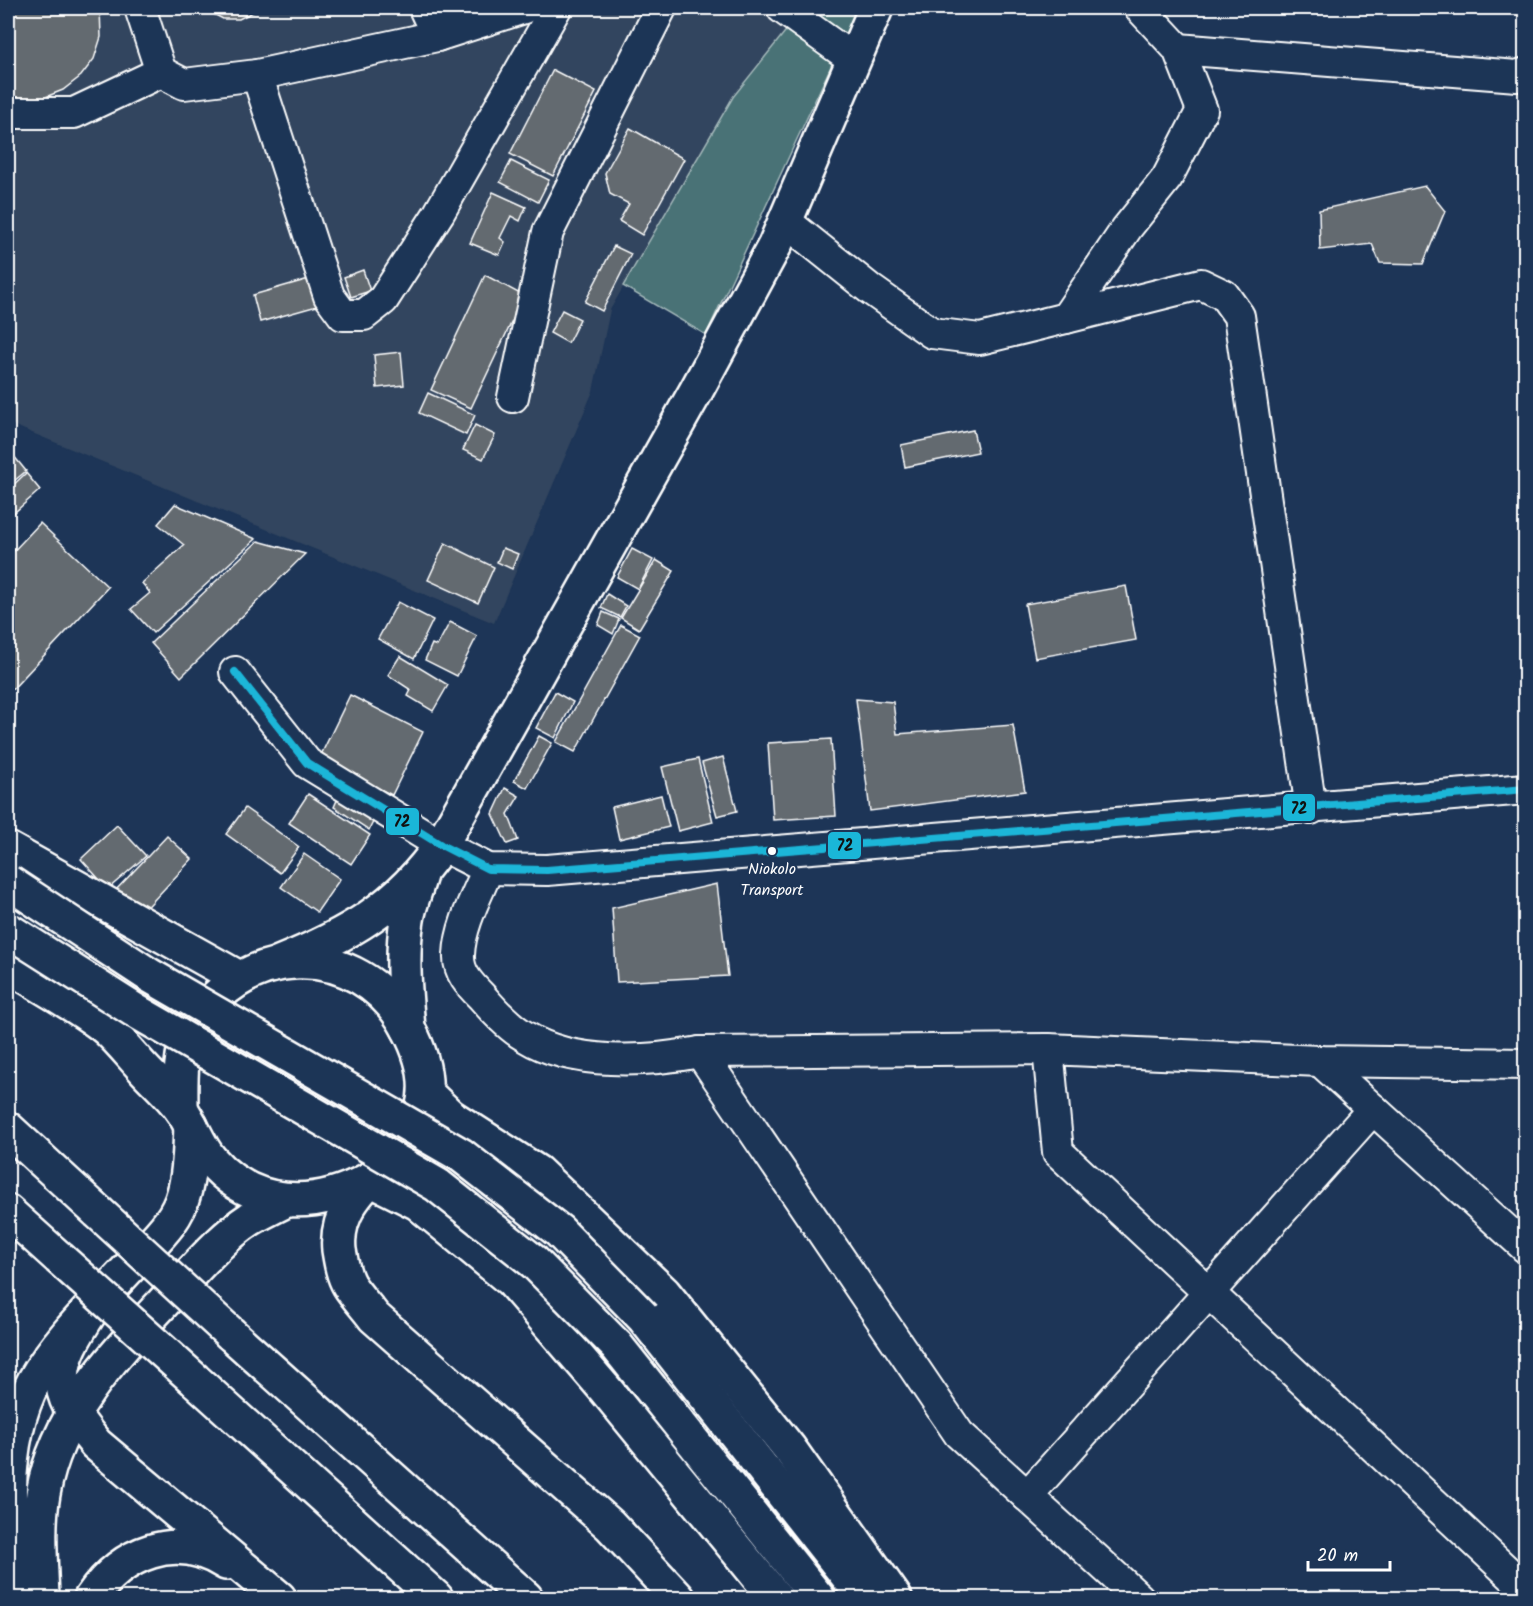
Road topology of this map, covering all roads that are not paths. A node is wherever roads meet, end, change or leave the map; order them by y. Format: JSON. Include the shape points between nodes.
{"nodes":[{"id":1,"x":140,"y":8,"type":"edge"},
{"id":2,"x":424,"y":8,"type":"edge"},
{"id":3,"x":524,"y":8,"type":"edge"},
{"id":4,"x":556,"y":8,"type":"edge"},
{"id":5,"x":661,"y":8,"type":"edge"},
{"id":6,"x":782,"y":8,"type":"edge"},
{"id":7,"x":876,"y":8,"type":"edge"},
{"id":8,"x":1140,"y":8,"type":"edge"},
{"id":9,"x":437,"y":36,"type":"junction"},
{"id":10,"x":1178,"y":49,"type":"junction"},
{"id":11,"x":854,"y":59,"type":"junction"},
{"id":12,"x":161,"y":72,"type":"junction"},
{"id":13,"x":257,"y":75,"type":"junction"},
{"id":14,"x":1522,"y":83,"type":"edge"},
{"id":15,"x":8,"y":112,"type":"edge"},
{"id":16,"x":785,"y":221,"type":"junction"},
{"id":17,"x":1066,"y":318,"type":"junction"},
{"id":18,"x":513,"y":397,"type":"dead end"},
{"id":19,"x":235,"y":672,"type":"dead end"},
{"id":20,"x":1526,"y":789,"type":"edge"},
{"id":21,"x":1311,"y":809,"type":"junction"},
{"id":22,"x":441,"y":845,"type":"junction"},
{"id":23,"x":8,"y":849,"type":"edge"},
{"id":24,"x":488,"y":869,"type":"junction"},
{"id":25,"x":420,"y":875,"type":"junction"},
{"id":26,"x":8,"y":882,"type":"edge"},
{"id":27,"x":8,"y":930,"type":"edge"},
{"id":28,"x":279,"y":963,"type":"junction"},
{"id":29,"x":8,"y":965,"type":"edge"},
{"id":30,"x":239,"y":978,"type":"junction"},
{"id":31,"x":408,"y":1028,"type":"junction"},
{"id":32,"x":1048,"y":1048,"type":"junction"},
{"id":33,"x":700,"y":1052,"type":"junction"},
{"id":34,"x":1320,"y":1061,"type":"junction"},
{"id":35,"x":1526,"y":1064,"type":"edge"},
{"id":36,"x":426,"y":1093,"type":"junction"},
{"id":37,"x":1373,"y":1109,"type":"junction"},
{"id":38,"x":186,"y":1117,"type":"junction"},
{"id":39,"x":8,"y":1129,"type":"edge"},
{"id":40,"x":370,"y":1179,"type":"junction"},
{"id":41,"x":286,"y":1200,"type":"junction"},
{"id":42,"x":8,"y":1212,"type":"edge"},
{"id":43,"x":1526,"y":1248,"type":"edge"},
{"id":44,"x":1210,"y":1291,"type":"junction"},
{"id":45,"x":93,"y":1308,"type":"junction"},
{"id":46,"x":72,"y":1414,"type":"junction"},
{"id":47,"x":1027,"y":1496,"type":"junction"},
{"id":48,"x":1526,"y":1589,"type":"edge"},
{"id":49,"x":278,"y":1597,"type":"edge"},
{"id":50,"x":21,"y":1599,"type":"edge"},
{"id":51,"x":42,"y":1599,"type":"edge"},
{"id":52,"x":91,"y":1599,"type":"edge"},
{"id":53,"x":436,"y":1599,"type":"edge"},
{"id":54,"x":526,"y":1599,"type":"edge"},
{"id":55,"x":678,"y":1599,"type":"edge"},
{"id":56,"x":776,"y":1599,"type":"edge"},
{"id":57,"x":818,"y":1599,"type":"edge"},
{"id":58,"x":865,"y":1599,"type":"edge"},
{"id":59,"x":896,"y":1599,"type":"edge"},
{"id":60,"x":1139,"y":1599,"type":"edge"}],
"edges":[{"from":1,"to":12,"type":"street"},
{"from":2,"to":9,"type":"street"},
{"from":3,"to":9,"type":"street"},
{"from":4,"to":13,"type":"street","via":[[440,213],[383,300],[364,315],[343,315],[329,296]]},
{"from":5,"to":18,"type":"street","via":[[548,232]]},
{"from":6,"to":11,"type":"street"},
{"from":7,"to":11,"type":"main road"},
{"from":8,"to":10,"type":"street"},
{"from":9,"to":13,"type":"street"},
{"from":10,"to":14,"type":"street"},
{"from":10,"to":17,"type":"street","via":[[1202,110],[1167,178],[1127,228]]},
{"from":11,"to":16,"type":"main road"},
{"from":12,"to":13,"type":"street","via":[[184,84]]},
{"from":12,"to":15,"type":"street","via":[[74,113]]},
{"from":16,"to":17,"type":"street","via":[[932,333],[980,339]]},
{"from":16,"to":22,"type":"main road","via":[[696,391]]},
{"from":17,"to":21,"type":"street","via":[[1201,284],[1224,295],[1239,316]]},
{"from":19,"to":22,"type":"street","via":[[307,763]]},
{"from":20,"to":21,"type":"street"},
{"from":21,"to":24,"type":"street","via":[[547,870]]},
{"from":22,"to":24,"type":"street"},
{"from":22,"to":25,"type":"main road"},
{"from":23,"to":30,"type":"main road"},
{"from":24,"to":33,"type":"street","via":[[465,925],[459,955],[461,971],[492,1008],[526,1038],[581,1058],[664,1059]]},
{"from":25,"to":28,"type":"main road","via":[[344,935]]},
{"from":25,"to":31,"type":"main road","via":[[405,935]]},
{"from":26,"to":58,"type":"main road","bridge":true,"via":[[149,975],[461,1155],[559,1231],[644,1318]]},
{"from":27,"to":57,"type":"main road","bridge":true,"via":[[134,1010],[438,1185],[534,1262],[616,1345]]},
{"from":28,"to":30,"type":"main road"},
{"from":28,"to":31,"type":"main road","via":[[305,961],[354,974],[376,988]]},
{"from":29,"to":38,"type":"main road","via":[[106,1029]]},
{"from":30,"to":38,"type":"main road","via":[[210,1002],[189,1035],[181,1072]]},
{"from":31,"to":36,"type":"main road","via":[[420,1058]]},
{"from":32,"to":33,"type":"street"},
{"from":32,"to":34,"type":"street"},
{"from":32,"to":44,"type":"street","via":[[1058,1152]]},
{"from":33,"to":47,"type":"street","via":[[959,1434]]},
{"from":34,"to":35,"type":"street"},
{"from":34,"to":37,"type":"street"},
{"from":36,"to":40,"type":"main road","via":[[418,1122],[394,1156]]},
{"from":36,"to":59,"type":"main road","via":[[450,1116],[537,1172],[664,1293],[789,1448]]},
{"from":37,"to":43,"type":"street"},
{"from":37,"to":44,"type":"street"},
{"from":38,"to":41,"type":"main road","via":[[212,1161],[233,1180]]},
{"from":38,"to":45,"type":"main road","via":[[184,1195],[172,1222]]},
{"from":39,"to":54,"type":"main road","bridge":true},
{"from":40,"to":41,"type":"main road","via":[[335,1196]]},
{"from":40,"to":55,"type":"main road","via":[[341,1221],[338,1240],[348,1284],[374,1317],[610,1525]]},
{"from":40,"to":56,"type":"main road","via":[[418,1203],[512,1281]]},
{"from":41,"to":46,"type":"main road","via":[[220,1243],[121,1347]]},
{"from":42,"to":53,"type":"main road","bridge":true},
{"from":44,"to":47,"type":"street"},
{"from":44,"to":48,"type":"street"},
{"from":45,"to":46,"type":"main road","via":[[65,1354],[63,1394]]},
{"from":45,"to":50,"type":"main road","via":[[65,1337],[34,1381],[17,1423],[9,1465],[9,1510]]},
{"from":46,"to":49,"type":"main road","via":[[96,1444]]},
{"from":46,"to":51,"type":"main road","via":[[43,1494]]},
{"from":47,"to":60,"type":"street"},
{"from":49,"to":52,"type":"main road","via":[[220,1560],[191,1548],[163,1546],[126,1563],[104,1580]]}]}
